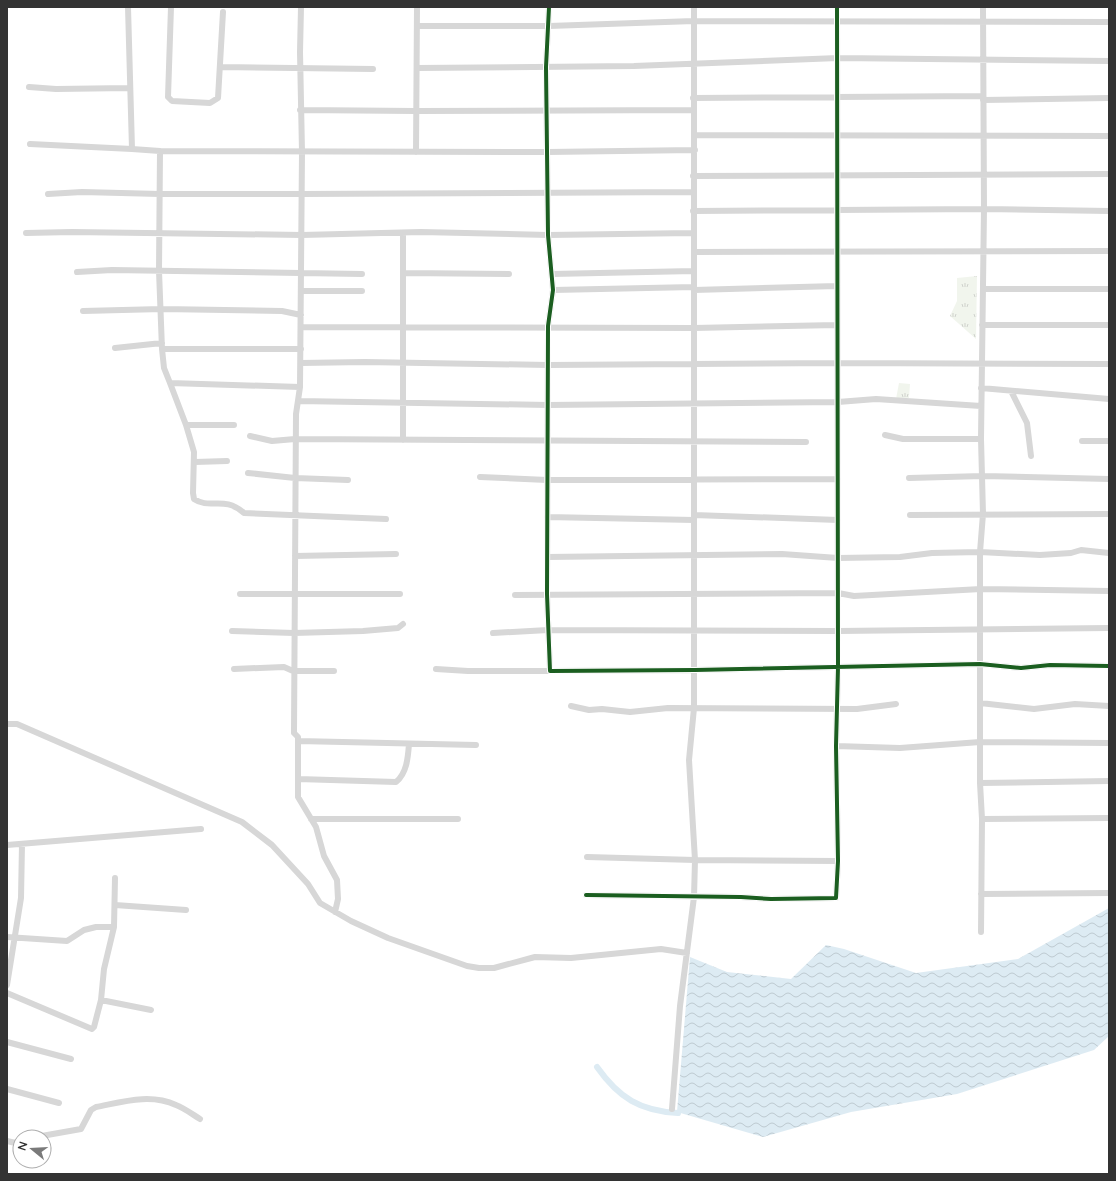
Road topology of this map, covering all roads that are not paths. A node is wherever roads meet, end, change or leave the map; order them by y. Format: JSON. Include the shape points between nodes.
{"nodes":[{"id":1,"x":128,"y":7,"type":"edge"},
{"id":2,"x":171,"y":7,"type":"edge"},
{"id":3,"x":301,"y":7,"type":"edge"},
{"id":4,"x":417,"y":7,"type":"edge"},
{"id":5,"x":549,"y":7,"type":"edge"},
{"id":6,"x":694,"y":7,"type":"edge"},
{"id":7,"x":837,"y":7,"type":"edge"},
{"id":8,"x":983,"y":7,"type":"edge"},
{"id":9,"x":223,"y":12,"type":"dead end"},
{"id":10,"x":694,"y":21,"type":"junction"},
{"id":11,"x":983,"y":21,"type":"junction"},
{"id":12,"x":837,"y":22,"type":"junction"},
{"id":13,"x":1109,"y":22,"type":"edge"},
{"id":14,"x":418,"y":26,"type":"junction"},
{"id":15,"x":549,"y":26,"type":"junction"},
{"id":16,"x":838,"y":58,"type":"junction"},
{"id":17,"x":983,"y":58,"type":"junction"},
{"id":18,"x":1109,"y":60,"type":"edge"},
{"id":19,"x":694,"y":64,"type":"junction"},
{"id":20,"x":221,"y":67,"type":"junction"},
{"id":21,"x":546,"y":67,"type":"junction"},
{"id":22,"x":417,"y":68,"type":"junction"},
{"id":23,"x":300,"y":69,"type":"junction"},
{"id":24,"x":373,"y":69,"type":"dead end"},
{"id":25,"x":29,"y":87,"type":"dead end"},
{"id":26,"x":129,"y":88,"type":"junction"},
{"id":27,"x":838,"y":97,"type":"junction"},
{"id":28,"x":693,"y":98,"type":"junction"},
{"id":29,"x":983,"y":98,"type":"junction"},
{"id":30,"x":1109,"y":98,"type":"edge"},
{"id":31,"x":300,"y":110,"type":"junction"},
{"id":32,"x":693,"y":110,"type":"junction"},
{"id":33,"x":547,"y":111,"type":"junction"},
{"id":34,"x":415,"y":112,"type":"junction"},
{"id":35,"x":694,"y":135,"type":"junction"},
{"id":36,"x":838,"y":135,"type":"junction"},
{"id":37,"x":984,"y":135,"type":"junction"},
{"id":38,"x":1109,"y":136,"type":"edge"},
{"id":39,"x":30,"y":144,"type":"dead end"},
{"id":40,"x":132,"y":149,"type":"junction"},
{"id":41,"x":694,"y":150,"type":"junction"},
{"id":42,"x":160,"y":151,"type":"junction"},
{"id":43,"x":302,"y":152,"type":"junction"},
{"id":44,"x":416,"y":152,"type":"junction"},
{"id":45,"x":548,"y":152,"type":"junction"},
{"id":46,"x":984,"y":174,"type":"junction"},
{"id":47,"x":1109,"y":174,"type":"edge"},
{"id":48,"x":837,"y":175,"type":"junction"},
{"id":49,"x":693,"y":176,"type":"junction"},
{"id":50,"x":692,"y":192,"type":"junction"},
{"id":51,"x":48,"y":194,"type":"dead end"},
{"id":52,"x":160,"y":194,"type":"junction"},
{"id":53,"x":302,"y":194,"type":"junction"},
{"id":54,"x":548,"y":194,"type":"junction"},
{"id":55,"x":837,"y":209,"type":"junction"},
{"id":56,"x":984,"y":209,"type":"junction"},
{"id":57,"x":693,"y":211,"type":"junction"},
{"id":58,"x":1109,"y":211,"type":"edge"},
{"id":59,"x":159,"y":232,"type":"junction"},
{"id":60,"x":26,"y":233,"type":"dead end"},
{"id":61,"x":403,"y":233,"type":"junction"},
{"id":62,"x":694,"y":233,"type":"junction"},
{"id":63,"x":302,"y":235,"type":"junction"},
{"id":64,"x":548,"y":235,"type":"junction"},
{"id":65,"x":983,"y":250,"type":"junction"},
{"id":66,"x":837,"y":251,"type":"junction"},
{"id":67,"x":1109,"y":251,"type":"edge"},
{"id":68,"x":694,"y":252,"type":"junction"},
{"id":69,"x":159,"y":271,"type":"junction"},
{"id":70,"x":694,"y":271,"type":"junction"},
{"id":71,"x":77,"y":272,"type":"dead end"},
{"id":72,"x":301,"y":273,"type":"junction"},
{"id":73,"x":404,"y":273,"type":"junction"},
{"id":74,"x":362,"y":274,"type":"dead end"},
{"id":75,"x":509,"y":274,"type":"dead end"},
{"id":76,"x":552,"y":274,"type":"junction"},
{"id":77,"x":837,"y":286,"type":"junction"},
{"id":78,"x":694,"y":288,"type":"junction"},
{"id":79,"x":983,"y":289,"type":"junction"},
{"id":80,"x":1109,"y":289,"type":"edge"},
{"id":81,"x":553,"y":290,"type":"junction"},
{"id":82,"x":301,"y":291,"type":"junction"},
{"id":83,"x":362,"y":291,"type":"dead end"},
{"id":84,"x":162,"y":309,"type":"junction"},
{"id":85,"x":83,"y":312,"type":"dead end"},
{"id":86,"x":301,"y":315,"type":"junction"},
{"id":87,"x":837,"y":325,"type":"junction"},
{"id":88,"x":982,"y":325,"type":"junction"},
{"id":89,"x":1109,"y":325,"type":"edge"},
{"id":90,"x":301,"y":326,"type":"junction"},
{"id":91,"x":548,"y":326,"type":"junction"},
{"id":92,"x":402,"y":327,"type":"junction"},
{"id":93,"x":694,"y":328,"type":"junction"},
{"id":94,"x":162,"y":346,"type":"junction"},
{"id":95,"x":115,"y":348,"type":"dead end"},
{"id":96,"x":301,"y":349,"type":"junction"},
{"id":97,"x":300,"y":363,"type":"junction"},
{"id":98,"x":403,"y":363,"type":"junction"},
{"id":99,"x":838,"y":363,"type":"junction"},
{"id":100,"x":694,"y":364,"type":"junction"},
{"id":101,"x":1109,"y":364,"type":"edge"},
{"id":102,"x":548,"y":365,"type":"junction"},
{"id":103,"x":982,"y":365,"type":"junction"},
{"id":104,"x":170,"y":383,"type":"junction"},
{"id":105,"x":300,"y":387,"type":"junction"},
{"id":106,"x":981,"y":388,"type":"junction"},
{"id":107,"x":1012,"y":391,"type":"junction"},
{"id":108,"x":1109,"y":399,"type":"edge"},
{"id":109,"x":298,"y":401,"type":"junction"},
{"id":110,"x":838,"y":402,"type":"junction"},
{"id":111,"x":403,"y":403,"type":"junction"},
{"id":112,"x":694,"y":403,"type":"junction"},
{"id":113,"x":548,"y":406,"type":"junction"},
{"id":114,"x":981,"y":406,"type":"junction"},
{"id":115,"x":186,"y":425,"type":"junction"},
{"id":116,"x":234,"y":425,"type":"dead end"},
{"id":117,"x":885,"y":435,"type":"dead end"},
{"id":118,"x":250,"y":436,"type":"dead end"},
{"id":119,"x":296,"y":439,"type":"junction"},
{"id":120,"x":981,"y":439,"type":"junction"},
{"id":121,"x":403,"y":440,"type":"junction"},
{"id":122,"x":1109,"y":440,"type":"edge"},
{"id":123,"x":548,"y":441,"type":"junction"},
{"id":124,"x":1082,"y":441,"type":"dead end"},
{"id":125,"x":694,"y":442,"type":"junction"},
{"id":126,"x":806,"y":442,"type":"dead end"},
{"id":127,"x":1031,"y":456,"type":"dead end"},
{"id":128,"x":227,"y":461,"type":"dead end"},
{"id":129,"x":195,"y":462,"type":"junction"},
{"id":130,"x":248,"y":473,"type":"dead end"},
{"id":131,"x":480,"y":476,"type":"dead end"},
{"id":132,"x":983,"y":476,"type":"junction"},
{"id":133,"x":295,"y":478,"type":"junction"},
{"id":134,"x":909,"y":478,"type":"dead end"},
{"id":135,"x":838,"y":479,"type":"junction"},
{"id":136,"x":1109,"y":479,"type":"edge"},
{"id":137,"x":348,"y":480,"type":"dead end"},
{"id":138,"x":547,"y":480,"type":"junction"},
{"id":139,"x":694,"y":480,"type":"junction"},
{"id":140,"x":983,"y":514,"type":"junction"},
{"id":141,"x":1109,"y":514,"type":"edge"},
{"id":142,"x":910,"y":515,"type":"dead end"},
{"id":143,"x":295,"y":517,"type":"junction"},
{"id":144,"x":547,"y":517,"type":"junction"},
{"id":145,"x":694,"y":517,"type":"junction"},
{"id":146,"x":386,"y":519,"type":"dead end"},
{"id":147,"x":838,"y":520,"type":"junction"},
{"id":148,"x":980,"y":552,"type":"junction"},
{"id":149,"x":1109,"y":553,"type":"edge"},
{"id":150,"x":396,"y":554,"type":"dead end"},
{"id":151,"x":693,"y":555,"type":"junction"},
{"id":152,"x":295,"y":556,"type":"junction"},
{"id":153,"x":547,"y":557,"type":"junction"},
{"id":154,"x":838,"y":558,"type":"junction"},
{"id":155,"x":981,"y":589,"type":"junction"},
{"id":156,"x":1109,"y":591,"type":"edge"},
{"id":157,"x":295,"y":593,"type":"junction"},
{"id":158,"x":694,"y":593,"type":"junction"},
{"id":159,"x":240,"y":594,"type":"dead end"},
{"id":160,"x":400,"y":594,"type":"dead end"},
{"id":161,"x":547,"y":594,"type":"junction"},
{"id":162,"x":838,"y":594,"type":"junction"},
{"id":163,"x":515,"y":595,"type":"dead end"},
{"id":164,"x":403,"y":624,"type":"dead end"},
{"id":165,"x":1109,"y":628,"type":"edge"},
{"id":166,"x":548,"y":630,"type":"junction"},
{"id":167,"x":694,"y":630,"type":"junction"},
{"id":168,"x":980,"y":630,"type":"junction"},
{"id":169,"x":232,"y":631,"type":"dead end"},
{"id":170,"x":838,"y":631,"type":"junction"},
{"id":171,"x":493,"y":632,"type":"dead end"},
{"id":172,"x":294,"y":633,"type":"junction"},
{"id":173,"x":980,"y":664,"type":"junction"},
{"id":174,"x":1109,"y":666,"type":"edge"},
{"id":175,"x":838,"y":667,"type":"junction"},
{"id":176,"x":234,"y":669,"type":"dead end"},
{"id":177,"x":436,"y":669,"type":"dead end"},
{"id":178,"x":694,"y":670,"type":"junction"},
{"id":179,"x":293,"y":671,"type":"junction"},
{"id":180,"x":334,"y":671,"type":"dead end"},
{"id":181,"x":550,"y":671,"type":"junction"},
{"id":182,"x":980,"y":703,"type":"junction"},
{"id":183,"x":896,"y":704,"type":"dead end"},
{"id":184,"x":571,"y":706,"type":"dead end"},
{"id":185,"x":1109,"y":706,"type":"edge"},
{"id":186,"x":694,"y":708,"type":"junction"},
{"id":187,"x":837,"y":708,"type":"junction"},
{"id":188,"x":7,"y":724,"type":"edge"},
{"id":189,"x":298,"y":742,"type":"junction"},
{"id":190,"x":980,"y":742,"type":"junction"},
{"id":191,"x":409,"y":744,"type":"junction"},
{"id":192,"x":1109,"y":744,"type":"edge"},
{"id":193,"x":476,"y":745,"type":"dead end"},
{"id":194,"x":836,"y":746,"type":"junction"},
{"id":195,"x":298,"y":779,"type":"junction"},
{"id":196,"x":1109,"y":781,"type":"edge"},
{"id":197,"x":980,"y":783,"type":"junction"},
{"id":198,"x":1109,"y":818,"type":"edge"},
{"id":199,"x":312,"y":819,"type":"junction"},
{"id":200,"x":458,"y":819,"type":"dead end"},
{"id":201,"x":982,"y":819,"type":"junction"},
{"id":202,"x":201,"y":829,"type":"dead end"},
{"id":203,"x":22,"y":844,"type":"junction"},
{"id":204,"x":7,"y":845,"type":"edge"},
{"id":205,"x":587,"y":857,"type":"dead end"},
{"id":206,"x":695,"y":860,"type":"junction"},
{"id":207,"x":838,"y":861,"type":"junction"},
{"id":208,"x":115,"y":878,"type":"dead end"},
{"id":209,"x":1109,"y":893,"type":"edge"},
{"id":210,"x":981,"y":894,"type":"junction"},
{"id":211,"x":586,"y":895,"type":"dead end"},
{"id":212,"x":694,"y":897,"type":"junction"},
{"id":213,"x":115,"y":905,"type":"junction"},
{"id":214,"x":186,"y":910,"type":"dead end"},
{"id":215,"x":335,"y":912,"type":"junction"},
{"id":216,"x":114,"y":928,"type":"junction"},
{"id":217,"x":981,"y":932,"type":"dead end"},
{"id":218,"x":7,"y":937,"type":"edge"},
{"id":219,"x":15,"y":938,"type":"junction"},
{"id":220,"x":687,"y":953,"type":"junction"},
{"id":221,"x":7,"y":985,"type":"edge"},
{"id":222,"x":7,"y":993,"type":"edge"},
{"id":223,"x":101,"y":1000,"type":"junction"},
{"id":224,"x":151,"y":1010,"type":"dead end"},
{"id":225,"x":7,"y":1042,"type":"edge"},
{"id":226,"x":71,"y":1059,"type":"dead end"},
{"id":227,"x":7,"y":1089,"type":"edge"},
{"id":228,"x":58,"y":1103,"type":"dead end"},
{"id":229,"x":672,"y":1109,"type":"dead end"},
{"id":230,"x":200,"y":1119,"type":"dead end"},
{"id":231,"x":52,"y":1134,"type":"edge"}],
"edges":[{"from":1,"to":26,"type":"street"},
{"from":2,"to":20,"type":"street","via":[[168,97],[172,101],[214,102],[218,98]]},
{"from":3,"to":23,"type":"street"},
{"from":4,"to":14,"type":"street"},
{"from":5,"to":15,"type":"street"},
{"from":6,"to":10,"type":"street"},
{"from":7,"to":12,"type":"street"},
{"from":8,"to":11,"type":"street"},
{"from":9,"to":20,"type":"street"},
{"from":10,"to":12,"type":"street"},
{"from":10,"to":15,"type":"street"},
{"from":10,"to":19,"type":"street"},
{"from":11,"to":12,"type":"street"},
{"from":11,"to":13,"type":"street"},
{"from":11,"to":17,"type":"street"},
{"from":12,"to":16,"type":"street"},
{"from":14,"to":15,"type":"street"},
{"from":14,"to":22,"type":"street"},
{"from":15,"to":21,"type":"street"},
{"from":16,"to":17,"type":"street"},
{"from":16,"to":19,"type":"street"},
{"from":16,"to":27,"type":"street"},
{"from":17,"to":18,"type":"street"},
{"from":17,"to":29,"type":"street"},
{"from":19,"to":21,"type":"street"},
{"from":19,"to":28,"type":"street"},
{"from":20,"to":23,"type":"street"},
{"from":21,"to":22,"type":"street"},
{"from":21,"to":33,"type":"street"},
{"from":22,"to":34,"type":"street"},
{"from":23,"to":24,"type":"street"},
{"from":23,"to":31,"type":"street"},
{"from":25,"to":26,"type":"street"},
{"from":26,"to":40,"type":"street"},
{"from":27,"to":28,"type":"street"},
{"from":27,"to":29,"type":"street"},
{"from":27,"to":36,"type":"street"},
{"from":28,"to":32,"type":"street"},
{"from":29,"to":30,"type":"street"},
{"from":29,"to":37,"type":"street"},
{"from":31,"to":34,"type":"street"},
{"from":31,"to":43,"type":"street"},
{"from":32,"to":33,"type":"street"},
{"from":32,"to":35,"type":"street"},
{"from":33,"to":34,"type":"street"},
{"from":33,"to":45,"type":"street"},
{"from":34,"to":44,"type":"street"},
{"from":35,"to":36,"type":"street"},
{"from":35,"to":41,"type":"street"},
{"from":36,"to":37,"type":"street"},
{"from":36,"to":48,"type":"street"},
{"from":37,"to":38,"type":"street"},
{"from":37,"to":46,"type":"street"},
{"from":39,"to":40,"type":"street"},
{"from":40,"to":42,"type":"street"},
{"from":41,"to":45,"type":"street"},
{"from":41,"to":49,"type":"street"},
{"from":42,"to":43,"type":"street"},
{"from":42,"to":52,"type":"street"},
{"from":43,"to":44,"type":"street"},
{"from":43,"to":53,"type":"street"},
{"from":44,"to":45,"type":"street"},
{"from":45,"to":54,"type":"street"},
{"from":46,"to":47,"type":"street"},
{"from":46,"to":48,"type":"street"},
{"from":46,"to":56,"type":"street"},
{"from":48,"to":49,"type":"street"},
{"from":48,"to":55,"type":"street"},
{"from":49,"to":50,"type":"street"},
{"from":50,"to":54,"type":"street"},
{"from":50,"to":57,"type":"street"},
{"from":51,"to":52,"type":"street"},
{"from":52,"to":53,"type":"street"},
{"from":52,"to":59,"type":"street"},
{"from":53,"to":54,"type":"street"},
{"from":53,"to":63,"type":"street"},
{"from":54,"to":64,"type":"street"},
{"from":55,"to":56,"type":"street"},
{"from":55,"to":57,"type":"street"},
{"from":55,"to":66,"type":"street"},
{"from":56,"to":58,"type":"street"},
{"from":56,"to":65,"type":"street"},
{"from":57,"to":62,"type":"street"},
{"from":59,"to":60,"type":"street"},
{"from":59,"to":63,"type":"street"},
{"from":59,"to":69,"type":"street"},
{"from":61,"to":63,"type":"street"},
{"from":61,"to":64,"type":"street"},
{"from":61,"to":73,"type":"street"},
{"from":62,"to":64,"type":"street"},
{"from":62,"to":68,"type":"street"},
{"from":63,"to":72,"type":"street"},
{"from":64,"to":76,"type":"street"},
{"from":65,"to":66,"type":"street"},
{"from":65,"to":67,"type":"street"},
{"from":65,"to":79,"type":"street"},
{"from":66,"to":68,"type":"street"},
{"from":66,"to":77,"type":"street"},
{"from":68,"to":70,"type":"street"},
{"from":69,"to":71,"type":"street"},
{"from":69,"to":72,"type":"street"},
{"from":69,"to":84,"type":"street"},
{"from":70,"to":76,"type":"street"},
{"from":70,"to":78,"type":"street"},
{"from":72,"to":74,"type":"street"},
{"from":72,"to":82,"type":"street"},
{"from":73,"to":75,"type":"street"},
{"from":73,"to":92,"type":"street"},
{"from":76,"to":81,"type":"street"},
{"from":77,"to":78,"type":"street"},
{"from":77,"to":87,"type":"street"},
{"from":78,"to":81,"type":"street"},
{"from":78,"to":93,"type":"street"},
{"from":79,"to":80,"type":"street"},
{"from":79,"to":88,"type":"street"},
{"from":81,"to":91,"type":"street"},
{"from":82,"to":83,"type":"street"},
{"from":82,"to":86,"type":"street"},
{"from":84,"to":85,"type":"street"},
{"from":84,"to":86,"type":"street","via":[[282,311]]},
{"from":84,"to":94,"type":"street"},
{"from":86,"to":90,"type":"street"},
{"from":87,"to":93,"type":"street"},
{"from":87,"to":99,"type":"street"},
{"from":88,"to":89,"type":"street"},
{"from":88,"to":103,"type":"street"},
{"from":90,"to":92,"type":"street"},
{"from":90,"to":96,"type":"street"},
{"from":91,"to":92,"type":"street"},
{"from":91,"to":93,"type":"street"},
{"from":91,"to":102,"type":"street"},
{"from":92,"to":98,"type":"street"},
{"from":93,"to":100,"type":"street"},
{"from":94,"to":95,"type":"street"},
{"from":94,"to":96,"type":"street"},
{"from":94,"to":104,"type":"street","via":[[164,368]]},
{"from":96,"to":97,"type":"street"},
{"from":97,"to":98,"type":"street"},
{"from":97,"to":105,"type":"street"},
{"from":98,"to":102,"type":"street"},
{"from":98,"to":111,"type":"street"},
{"from":99,"to":100,"type":"street"},
{"from":99,"to":103,"type":"street"},
{"from":99,"to":110,"type":"street"},
{"from":100,"to":102,"type":"street"},
{"from":100,"to":112,"type":"street"},
{"from":101,"to":103,"type":"street"},
{"from":102,"to":113,"type":"street"},
{"from":103,"to":106,"type":"street"},
{"from":104,"to":105,"type":"street"},
{"from":104,"to":115,"type":"street"},
{"from":105,"to":109,"type":"street"},
{"from":106,"to":107,"type":"street"},
{"from":106,"to":114,"type":"street"},
{"from":107,"to":108,"type":"street"},
{"from":107,"to":127,"type":"street","via":[[1027,423]]},
{"from":109,"to":111,"type":"street"},
{"from":109,"to":119,"type":"street"},
{"from":110,"to":112,"type":"street"},
{"from":110,"to":114,"type":"street","via":[[876,399]]},
{"from":110,"to":135,"type":"street"},
{"from":111,"to":113,"type":"street"},
{"from":111,"to":121,"type":"street"},
{"from":112,"to":113,"type":"street"},
{"from":112,"to":125,"type":"street"},
{"from":113,"to":123,"type":"street"},
{"from":114,"to":120,"type":"street"},
{"from":115,"to":116,"type":"street"},
{"from":115,"to":129,"type":"street"},
{"from":117,"to":120,"type":"street","via":[[903,439]]},
{"from":118,"to":119,"type":"street","via":[[272,441]]},
{"from":119,"to":121,"type":"street"},
{"from":119,"to":133,"type":"street"},
{"from":120,"to":132,"type":"street"},
{"from":121,"to":123,"type":"street"},
{"from":122,"to":124,"type":"street"},
{"from":123,"to":125,"type":"street"},
{"from":123,"to":138,"type":"street"},
{"from":125,"to":126,"type":"street"},
{"from":125,"to":139,"type":"street"},
{"from":128,"to":129,"type":"street"},
{"from":129,"to":143,"type":"street","via":[[193,493],[194,499],[199,503],[229,503],[244,513]]},
{"from":130,"to":133,"type":"street"},
{"from":131,"to":138,"type":"street"},
{"from":132,"to":134,"type":"street"},
{"from":132,"to":136,"type":"street"},
{"from":132,"to":140,"type":"street"},
{"from":133,"to":137,"type":"street"},
{"from":133,"to":143,"type":"street"},
{"from":135,"to":139,"type":"street"},
{"from":135,"to":147,"type":"street"},
{"from":138,"to":139,"type":"street"},
{"from":138,"to":144,"type":"street"},
{"from":139,"to":145,"type":"street"},
{"from":140,"to":141,"type":"street"},
{"from":140,"to":142,"type":"street"},
{"from":140,"to":148,"type":"street"},
{"from":143,"to":146,"type":"street"},
{"from":143,"to":152,"type":"street"},
{"from":144,"to":145,"type":"street"},
{"from":144,"to":153,"type":"street"},
{"from":145,"to":147,"type":"street"},
{"from":145,"to":151,"type":"street"},
{"from":147,"to":154,"type":"street"},
{"from":148,"to":149,"type":"street","via":[[1040,555],[1081,550]]},
{"from":148,"to":154,"type":"street"},
{"from":148,"to":155,"type":"street"},
{"from":150,"to":152,"type":"street"},
{"from":151,"to":153,"type":"street"},
{"from":151,"to":154,"type":"street","via":[[782,554]]},
{"from":151,"to":158,"type":"street"},
{"from":152,"to":157,"type":"street"},
{"from":153,"to":161,"type":"street"},
{"from":154,"to":162,"type":"street"},
{"from":155,"to":156,"type":"street"},
{"from":155,"to":162,"type":"street","via":[[868,596]]},
{"from":155,"to":168,"type":"street"},
{"from":157,"to":159,"type":"street"},
{"from":157,"to":160,"type":"street"},
{"from":157,"to":172,"type":"street"},
{"from":158,"to":161,"type":"street"},
{"from":158,"to":162,"type":"street"},
{"from":158,"to":167,"type":"street"},
{"from":161,"to":163,"type":"street"},
{"from":161,"to":166,"type":"street"},
{"from":162,"to":170,"type":"street"},
{"from":164,"to":172,"type":"street","via":[[398,628],[363,631]]},
{"from":165,"to":168,"type":"street"},
{"from":166,"to":167,"type":"street"},
{"from":166,"to":171,"type":"street"},
{"from":166,"to":181,"type":"street"},
{"from":167,"to":170,"type":"street"},
{"from":167,"to":178,"type":"street"},
{"from":168,"to":170,"type":"street"},
{"from":168,"to":173,"type":"street"},
{"from":169,"to":172,"type":"street"},
{"from":170,"to":175,"type":"street"},
{"from":172,"to":179,"type":"street"},
{"from":173,"to":174,"type":"street","via":[[1021,668],[1050,665]]},
{"from":173,"to":175,"type":"street"},
{"from":173,"to":182,"type":"street"},
{"from":175,"to":178,"type":"street"},
{"from":175,"to":187,"type":"street"},
{"from":176,"to":179,"type":"street","via":[[284,667]]},
{"from":177,"to":181,"type":"street","via":[[468,672]]},
{"from":178,"to":181,"type":"street"},
{"from":178,"to":186,"type":"street"},
{"from":179,"to":180,"type":"street"},
{"from":179,"to":189,"type":"street","via":[[294,733],[298,737]]},
{"from":182,"to":185,"type":"street","via":[[1034,709],[1075,704]]},
{"from":182,"to":190,"type":"street"},
{"from":183,"to":187,"type":"street","via":[[856,709]]},
{"from":184,"to":186,"type":"street","via":[[589,710],[602,708],[630,712]]},
{"from":186,"to":187,"type":"street"},
{"from":186,"to":206,"type":"street","via":[[690,760]]},
{"from":187,"to":194,"type":"street"},
{"from":188,"to":215,"type":"street","via":[[17,724],[242,822],[272,845],[308,884],[320,903]]},
{"from":189,"to":191,"type":"street"},
{"from":189,"to":195,"type":"street"},
{"from":190,"to":192,"type":"street"},
{"from":190,"to":194,"type":"street","via":[[900,748]]},
{"from":190,"to":197,"type":"street"},
{"from":191,"to":193,"type":"street"},
{"from":191,"to":195,"type":"street","via":[[404,772],[396,782]]},
{"from":194,"to":207,"type":"street"},
{"from":195,"to":199,"type":"street","via":[[298,797]]},
{"from":196,"to":197,"type":"street"},
{"from":197,"to":201,"type":"street"},
{"from":198,"to":201,"type":"street"},
{"from":199,"to":200,"type":"street"},
{"from":199,"to":215,"type":"street","via":[[324,856],[337,880],[338,899]]},
{"from":201,"to":210,"type":"street"},
{"from":202,"to":203,"type":"street"},
{"from":203,"to":204,"type":"street"},
{"from":203,"to":219,"type":"street","via":[[21,898]]},
{"from":205,"to":206,"type":"street"},
{"from":206,"to":207,"type":"street"},
{"from":206,"to":212,"type":"street"},
{"from":207,"to":212,"type":"street","via":[[836,898]]},
{"from":208,"to":213,"type":"street"},
{"from":209,"to":210,"type":"street"},
{"from":210,"to":217,"type":"street"},
{"from":211,"to":212,"type":"street"},
{"from":212,"to":220,"type":"street"},
{"from":213,"to":214,"type":"street"},
{"from":213,"to":216,"type":"street"},
{"from":215,"to":220,"type":"street","via":[[408,946],[479,968],[494,968],[535,958],[571,958],[661,949]]},
{"from":216,"to":219,"type":"street","via":[[96,927],[84,930],[67,941]]},
{"from":216,"to":223,"type":"street","via":[[104,969]]},
{"from":218,"to":219,"type":"street"},
{"from":219,"to":221,"type":"street"},
{"from":220,"to":229,"type":"street"},
{"from":222,"to":223,"type":"street","via":[[92,1030]]},
{"from":223,"to":224,"type":"street"},
{"from":225,"to":226,"type":"street"},
{"from":227,"to":228,"type":"street"},
{"from":230,"to":231,"type":"street","via":[[164,1101],[140,1099],[96,1107],[91,1110],[80,1129]]}]}
